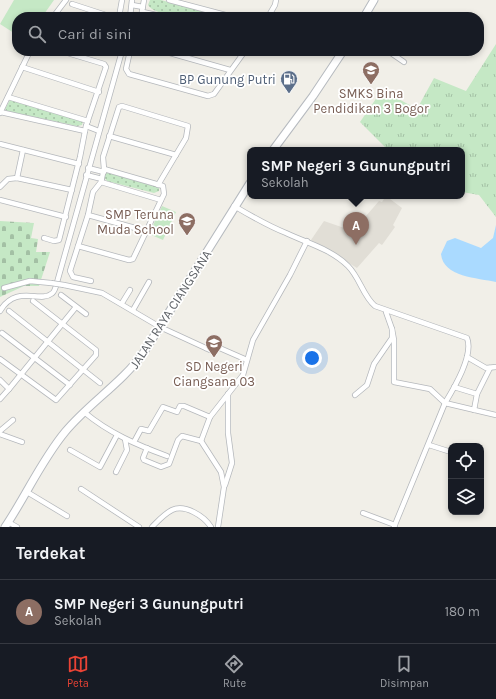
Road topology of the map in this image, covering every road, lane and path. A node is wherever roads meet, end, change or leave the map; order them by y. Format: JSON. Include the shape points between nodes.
{"nodes":[{"id":1,"x":66,"y":0,"type":"edge"},
{"id":2,"x":122,"y":0,"type":"edge"},
{"id":3,"x":144,"y":0,"type":"edge"},
{"id":4,"x":169,"y":0,"type":"edge"},
{"id":5,"x":276,"y":0,"type":"edge"},
{"id":6,"x":372,"y":0,"type":"edge"},
{"id":7,"x":132,"y":3,"type":"edge"},
{"id":8,"x":72,"y":4,"type":"dead end"},
{"id":9,"x":143,"y":6,"type":"junction"},
{"id":10,"x":58,"y":12,"type":"edge"},
{"id":11,"x":97,"y":12,"type":"edge"},
{"id":12,"x":120,"y":12,"type":"edge"},
{"id":13,"x":142,"y":12,"type":"edge"},
{"id":14,"x":214,"y":12,"type":"edge"},
{"id":15,"x":271,"y":12,"type":"edge"},
{"id":16,"x":366,"y":12,"type":"edge"},
{"id":17,"x":28,"y":56,"type":"edge"},
{"id":18,"x":78,"y":56,"type":"edge"},
{"id":19,"x":121,"y":56,"type":"edge"},
{"id":20,"x":129,"y":56,"type":"edge"},
{"id":21,"x":181,"y":56,"type":"edge"},
{"id":22,"x":241,"y":56,"type":"edge"},
{"id":23,"x":340,"y":56,"type":"edge"},
{"id":24,"x":395,"y":56,"type":"edge"},
{"id":25,"x":404,"y":62,"type":"dead end"},
{"id":26,"x":22,"y":67,"type":"junction"},
{"id":27,"x":230,"y":70,"type":"junction"},
{"id":28,"x":99,"y":92,"type":"junction"},
{"id":29,"x":8,"y":97,"type":"junction"},
{"id":30,"x":0,"y":113,"type":"edge"},
{"id":31,"x":86,"y":126,"type":"junction"},
{"id":32,"x":99,"y":131,"type":"junction"},
{"id":33,"x":109,"y":136,"type":"junction"},
{"id":34,"x":0,"y":144,"type":"edge"},
{"id":35,"x":275,"y":147,"type":"edge"},
{"id":36,"x":23,"y":150,"type":"junction"},
{"id":37,"x":176,"y":155,"type":"junction"},
{"id":38,"x":79,"y":164,"type":"junction"},
{"id":39,"x":88,"y":168,"type":"junction"},
{"id":40,"x":104,"y":171,"type":"junction"},
{"id":41,"x":86,"y":175,"type":"junction"},
{"id":42,"x":17,"y":178,"type":"junction"},
{"id":43,"x":101,"y":180,"type":"junction"},
{"id":44,"x":158,"y":185,"type":"junction"},
{"id":45,"x":0,"y":187,"type":"edge"},
{"id":46,"x":247,"y":187,"type":"edge"},
{"id":47,"x":72,"y":190,"type":"junction"},
{"id":48,"x":0,"y":200,"type":"edge"},
{"id":49,"x":161,"y":200,"type":"junction"},
{"id":50,"x":234,"y":206,"type":"junction"},
{"id":51,"x":88,"y":215,"type":"junction"},
{"id":52,"x":66,"y":217,"type":"junction"},
{"id":53,"x":146,"y":231,"type":"junction"},
{"id":54,"x":44,"y":238,"type":"dead end"},
{"id":55,"x":307,"y":241,"type":"junction"},
{"id":56,"x":78,"y":246,"type":"junction"},
{"id":57,"x":91,"y":281,"type":"dead end"},
{"id":58,"x":149,"y":282,"type":"dead end"},
{"id":59,"x":4,"y":288,"type":"dead end"},
{"id":60,"x":130,"y":290,"type":"dead end"},
{"id":61,"x":61,"y":295,"type":"dead end"},
{"id":62,"x":33,"y":301,"type":"dead end"},
{"id":63,"x":122,"y":303,"type":"junction"},
{"id":64,"x":76,"y":307,"type":"junction"},
{"id":65,"x":133,"y":310,"type":"junction"},
{"id":66,"x":0,"y":311,"type":"edge"},
{"id":67,"x":9,"y":311,"type":"dead end"},
{"id":68,"x":386,"y":312,"type":"junction"},
{"id":69,"x":86,"y":314,"type":"dead end"},
{"id":70,"x":61,"y":325,"type":"junction"},
{"id":71,"x":160,"y":327,"type":"junction"},
{"id":72,"x":392,"y":329,"type":"junction"},
{"id":73,"x":2,"y":333,"type":"dead end"},
{"id":74,"x":48,"y":342,"type":"junction"},
{"id":75,"x":467,"y":357,"type":"junction"},
{"id":76,"x":0,"y":359,"type":"edge"},
{"id":77,"x":35,"y":359,"type":"junction"},
{"id":78,"x":247,"y":360,"type":"junction"},
{"id":79,"x":496,"y":367,"type":"edge"},
{"id":80,"x":490,"y":368,"type":"junction"},
{"id":81,"x":84,"y":370,"type":"junction"},
{"id":82,"x":21,"y":376,"type":"junction"},
{"id":83,"x":0,"y":380,"type":"edge"},
{"id":84,"x":100,"y":384,"type":"dead end"},
{"id":85,"x":70,"y":385,"type":"junction"},
{"id":86,"x":454,"y":387,"type":"junction"},
{"id":87,"x":9,"y":389,"type":"junction"},
{"id":88,"x":228,"y":394,"type":"junction"},
{"id":89,"x":477,"y":394,"type":"junction"},
{"id":90,"x":355,"y":395,"type":"dead end"},
{"id":91,"x":0,"y":399,"type":"edge"},
{"id":92,"x":445,"y":403,"type":"junction"},
{"id":93,"x":474,"y":410,"type":"junction"},
{"id":94,"x":84,"y":412,"type":"junction"},
{"id":95,"x":496,"y":415,"type":"edge"},
{"id":96,"x":210,"y":416,"type":"junction"},
{"id":97,"x":13,"y":420,"type":"dead end"},
{"id":98,"x":0,"y":431,"type":"edge"},
{"id":99,"x":0,"y":434,"type":"edge"},
{"id":100,"x":117,"y":435,"type":"junction"},
{"id":101,"x":125,"y":438,"type":"junction"},
{"id":102,"x":201,"y":441,"type":"junction"},
{"id":103,"x":22,"y":442,"type":"dead end"},
{"id":104,"x":134,"y":442,"type":"junction"},
{"id":105,"x":429,"y":445,"type":"junction"},
{"id":106,"x":147,"y":448,"type":"junction"},
{"id":107,"x":70,"y":450,"type":"dead end"},
{"id":108,"x":448,"y":451,"type":"edge"},
{"id":109,"x":167,"y":456,"type":"dead end"},
{"id":110,"x":116,"y":472,"type":"dead end"},
{"id":111,"x":224,"y":487,"type":"junction"},
{"id":112,"x":81,"y":489,"type":"dead end"},
{"id":113,"x":26,"y":492,"type":"junction"},
{"id":114,"x":363,"y":513,"type":"dead end"},
{"id":115,"x":67,"y":516,"type":"dead end"},
{"id":116,"x":6,"y":525,"type":"edge"},
{"id":117,"x":395,"y":526,"type":"edge"},
{"id":118,"x":17,"y":527,"type":"edge"},
{"id":119,"x":139,"y":527,"type":"edge"},
{"id":120,"x":152,"y":527,"type":"edge"},
{"id":121,"x":211,"y":527,"type":"edge"},
{"id":122,"x":218,"y":527,"type":"edge"}],
"edges":[{"from":1,"to":10,"type":"street"},
{"from":2,"to":12,"type":"street"},
{"from":3,"to":9,"type":"street"},
{"from":4,"to":14,"type":"street"},
{"from":5,"to":15,"type":"street"},
{"from":6,"to":16,"type":"main road"},
{"from":7,"to":9,"type":"street"},
{"from":8,"to":11,"type":"street"},
{"from":9,"to":13,"type":"street"},
{"from":17,"to":26,"type":"street"},
{"from":18,"to":28,"type":"street","via":[[104,64],[106,68]]},
{"from":19,"to":32,"type":"street"},
{"from":20,"to":27,"type":"street","via":[[126,69],[129,74],[208,96],[214,94]]},
{"from":21,"to":27,"type":"street"},
{"from":22,"to":27,"type":"street"},
{"from":23,"to":35,"type":"main road"},
{"from":24,"to":25,"type":"street"},
{"from":26,"to":28,"type":"street"},
{"from":26,"to":29,"type":"street"},
{"from":28,"to":31,"type":"street"},
{"from":29,"to":30,"type":"street"},
{"from":29,"to":31,"type":"street"},
{"from":30,"to":31,"type":"street"},
{"from":31,"to":32,"type":"street"},
{"from":31,"to":38,"type":"street"},
{"from":32,"to":39,"type":"street"},
{"from":33,"to":37,"type":"street"},
{"from":33,"to":37,"type":"street","via":[[117,109],[122,106],[186,124],[189,128],[186,138]]},
{"from":33,"to":40,"type":"street","via":[[103,157]]},
{"from":34,"to":36,"type":"street"},
{"from":36,"to":38,"type":"street"},
{"from":36,"to":42,"type":"street"},
{"from":37,"to":44,"type":"street"},
{"from":38,"to":47,"type":"street"},
{"from":39,"to":40,"type":"street"},
{"from":39,"to":41,"type":"street"},
{"from":40,"to":43,"type":"street"},
{"from":40,"to":44,"type":"street"},
{"from":41,"to":43,"type":"street"},
{"from":41,"to":66,"type":"street","via":[[52,294],[22,295],[4,303]]},
{"from":42,"to":45,"type":"street","via":[[8,179]]},
{"from":42,"to":47,"type":"street"},
{"from":43,"to":49,"type":"street"},
{"from":43,"to":51,"type":"street","via":[[93,192]]},
{"from":44,"to":49,"type":"street","via":[[164,189]]},
{"from":46,"to":50,"type":"main road","name":"JALAN RAYA CIANGSANA"},
{"from":47,"to":52,"type":"street"},
{"from":48,"to":52,"type":"street"},
{"from":49,"to":53,"type":"street"},
{"from":50,"to":55,"type":"street","via":[[286,234]]},
{"from":50,"to":71,"type":"main road","name":"JALAN RAYA CIANGSANA"},
{"from":51,"to":53,"type":"street"},
{"from":51,"to":56,"type":"street"},
{"from":52,"to":54,"type":"street","via":[[60,240]]},
{"from":53,"to":56,"type":"street","via":[[133,259],[129,260]]},
{"from":55,"to":68,"type":"street","via":[[348,265],[360,280],[369,301]]},
{"from":55,"to":78,"type":"street","via":[[253,340]]},
{"from":56,"to":57,"type":"street","via":[[71,275]]},
{"from":58,"to":65,"type":"street"},
{"from":59,"to":63,"type":"street","bridge":true,"via":[[30,281],[51,283],[102,293]]},
{"from":60,"to":63,"type":"street"},
{"from":61,"to":64,"type":"street"},
{"from":62,"to":70,"type":"street"},
{"from":63,"to":65,"type":"street"},
{"from":64,"to":69,"type":"street"},
{"from":64,"to":70,"type":"street"},
{"from":65,"to":71,"type":"street"},
{"from":67,"to":74,"type":"street"},
{"from":68,"to":72,"type":"street"},
{"from":68,"to":75,"type":"street","via":[[416,319],[467,338]]},
{"from":70,"to":74,"type":"street"},
{"from":70,"to":81,"type":"street","via":[[96,350],[96,355]]},
{"from":71,"to":78,"type":"street","via":[[208,349],[211,345],[215,346]]},
{"from":71,"to":94,"type":"main road","name":"JALAN RAYA CIANGSANA","via":[[135,365]]},
{"from":72,"to":90,"type":"street","via":[[392,338],[374,364],[367,385]]},
{"from":72,"to":92,"type":"street","via":[[394,382],[430,389]]},
{"from":73,"to":77,"type":"street"},
{"from":74,"to":77,"type":"street"},
{"from":74,"to":81,"type":"street"},
{"from":75,"to":80,"type":"street"},
{"from":75,"to":86,"type":"street"},
{"from":76,"to":82,"type":"street"},
{"from":77,"to":82,"type":"street"},
{"from":77,"to":85,"type":"street"},
{"from":78,"to":88,"type":"street","via":[[243,375]]},
{"from":79,"to":80,"type":"street"},
{"from":80,"to":89,"type":"street"},
{"from":81,"to":84,"type":"street"},
{"from":81,"to":85,"type":"street"},
{"from":82,"to":85,"type":"street","via":[[54,400],[59,399]]},
{"from":82,"to":87,"type":"street"},
{"from":83,"to":87,"type":"street"},
{"from":86,"to":89,"type":"street"},
{"from":86,"to":92,"type":"street"},
{"from":87,"to":91,"type":"street"},
{"from":88,"to":96,"type":"street"},
{"from":88,"to":111,"type":"street","via":[[228,433],[232,463]]},
{"from":89,"to":93,"type":"street"},
{"from":92,"to":93,"type":"street"},
{"from":92,"to":105,"type":"street"},
{"from":93,"to":95,"type":"street"},
{"from":94,"to":100,"type":"street"},
{"from":94,"to":113,"type":"main road","name":"JALAN RAYA CIANGSANA","via":[[58,441]]},
{"from":96,"to":102,"type":"street"},
{"from":96,"to":104,"type":"street","via":[[184,406],[180,406],[177,412],[163,407],[149,431],[141,428]]},
{"from":97,"to":98,"type":"street"},
{"from":99,"to":103,"type":"street"},
{"from":100,"to":101,"type":"street"},
{"from":100,"to":107,"type":"street","via":[[100,467]]},
{"from":101,"to":104,"type":"street"},
{"from":101,"to":110,"type":"street","via":[[127,450]]},
{"from":102,"to":106,"type":"street","via":[[182,436],[178,440],[172,460],[166,467],[144,460]]},
{"from":102,"to":111,"type":"street","via":[[221,472]]},
{"from":104,"to":106,"type":"street"},
{"from":105,"to":108,"type":"street"},
{"from":105,"to":117,"type":"street"},
{"from":106,"to":109,"type":"street"},
{"from":111,"to":122,"type":"street"},
{"from":112,"to":119,"type":"street"},
{"from":113,"to":115,"type":"street"},
{"from":113,"to":116,"type":"main road","name":"JALAN RAYA CIANGSANA"},
{"from":114,"to":117,"type":"street"},
{"from":116,"to":118,"type":"street"},
{"from":120,"to":121,"type":"street","via":[[173,509],[196,513]]}]}
